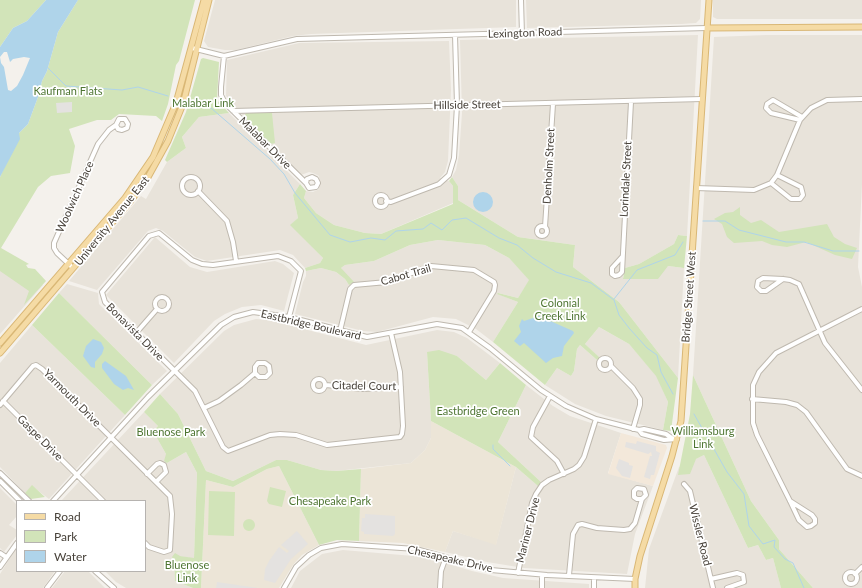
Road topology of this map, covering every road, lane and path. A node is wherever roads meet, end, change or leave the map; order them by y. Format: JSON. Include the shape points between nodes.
{"nodes":[{"id":1,"x":204,"y":0,"type":"edge"},
{"id":2,"x":209,"y":0,"type":"edge"},
{"id":3,"x":521,"y":0,"type":"edge"},
{"id":4,"x":709,"y":0,"type":"edge"},
{"id":5,"x":862,"y":27,"type":"edge"},
{"id":6,"x":707,"y":28,"type":"junction"},
{"id":7,"x":522,"y":34,"type":"junction"},
{"id":8,"x":455,"y":35,"type":"junction"},
{"id":9,"x":192,"y":48,"type":"junction"},
{"id":10,"x":198,"y":49,"type":"junction"},
{"id":11,"x":224,"y":56,"type":"junction"},
{"id":12,"x":702,"y":99,"type":"junction"},
{"id":13,"x":862,"y":100,"type":"edge"},
{"id":14,"x":631,"y":102,"type":"junction"},
{"id":15,"x":553,"y":104,"type":"junction"},
{"id":16,"x":457,"y":105,"type":"junction"},
{"id":17,"x":233,"y":111,"type":"junction"},
{"id":18,"x":801,"y":119,"type":"junction"},
{"id":19,"x":116,"y":125,"type":"dead end"},
{"id":20,"x":778,"y":175,"type":"junction"},
{"id":21,"x":306,"y":183,"type":"dead end"},
{"id":22,"x":771,"y":183,"type":"junction"},
{"id":23,"x":696,"y":188,"type":"junction"},
{"id":24,"x":198,"y":192,"type":"junction"},
{"id":25,"x":386,"y":201,"type":"dead end"},
{"id":26,"x":545,"y":227,"type":"dead end"},
{"id":27,"x":622,"y":257,"type":"dead end"},
{"id":28,"x":236,"y":261,"type":"junction"},
{"id":29,"x":68,"y":264,"type":"junction"},
{"id":30,"x":73,"y":268,"type":"junction"},
{"id":31,"x":783,"y":279,"type":"junction"},
{"id":32,"x":157,"y":309,"type":"dead end"},
{"id":33,"x":862,"y":309,"type":"edge"},
{"id":34,"x":289,"y":317,"type":"junction"},
{"id":35,"x":340,"y":331,"type":"junction"},
{"id":36,"x":819,"y":331,"type":"junction"},
{"id":37,"x":136,"y":332,"type":"junction"},
{"id":38,"x":469,"y":332,"type":"junction"},
{"id":39,"x":391,"y":333,"type":"junction"},
{"id":40,"x":0,"y":343,"type":"edge"},
{"id":41,"x":0,"y":353,"type":"edge"},
{"id":42,"x":611,"y":366,"type":"dead end"},
{"id":43,"x":175,"y":371,"type":"junction"},
{"id":44,"x":255,"y":373,"type":"dead end"},
{"id":45,"x":326,"y":385,"type":"dead end"},
{"id":46,"x":401,"y":387,"type":"junction"},
{"id":47,"x":862,"y":390,"type":"edge"},
{"id":48,"x":550,"y":396,"type":"junction"},
{"id":49,"x":752,"y":399,"type":"junction"},
{"id":50,"x":1,"y":403,"type":"edge"},
{"id":51,"x":204,"y":408,"type":"junction"},
{"id":52,"x":596,"y":419,"type":"junction"},
{"id":53,"x":633,"y":429,"type":"junction"},
{"id":54,"x":111,"y":438,"type":"junction"},
{"id":55,"x":675,"y":439,"type":"junction"},
{"id":56,"x":0,"y":473,"type":"edge"},
{"id":57,"x":147,"y":474,"type":"junction"},
{"id":58,"x":564,"y":474,"type":"junction"},
{"id":59,"x":77,"y":475,"type":"junction"},
{"id":60,"x":862,"y":476,"type":"edge"},
{"id":61,"x":0,"y":481,"type":"edge"},
{"id":62,"x":156,"y":482,"type":"junction"},
{"id":63,"x":684,"y":484,"type":"dead end"},
{"id":64,"x":642,"y":499,"type":"dead end"},
{"id":65,"x":19,"y":500,"type":"edge"},
{"id":66,"x":28,"y":500,"type":"edge"},
{"id":67,"x":54,"y":500,"type":"edge"},
{"id":68,"x":102,"y":500,"type":"edge"},
{"id":69,"x":790,"y":502,"type":"junction"},
{"id":70,"x":16,"y":544,"type":"edge"},
{"id":71,"x":146,"y":544,"type":"edge"},
{"id":72,"x":0,"y":553,"type":"edge"},
{"id":73,"x":6,"y":557,"type":"junction"},
{"id":74,"x":446,"y":557,"type":"junction"},
{"id":75,"x":0,"y":567,"type":"edge"},
{"id":76,"x":862,"y":567,"type":"edge"},
{"id":77,"x":59,"y":572,"type":"edge"},
{"id":78,"x":96,"y":572,"type":"edge"},
{"id":79,"x":518,"y":573,"type":"junction"},
{"id":80,"x":855,"y":574,"type":"dead end"},
{"id":81,"x":542,"y":575,"type":"junction"},
{"id":82,"x":569,"y":575,"type":"junction"},
{"id":83,"x":594,"y":578,"type":"junction"},
{"id":84,"x":635,"y":579,"type":"junction"},
{"id":85,"x":711,"y":579,"type":"junction"},
{"id":86,"x":47,"y":588,"type":"edge"},
{"id":87,"x":113,"y":588,"type":"edge"},
{"id":88,"x":284,"y":588,"type":"edge"},
{"id":89,"x":440,"y":588,"type":"edge"},
{"id":90,"x":542,"y":588,"type":"edge"},
{"id":91,"x":594,"y":588,"type":"edge"},
{"id":92,"x":635,"y":588,"type":"edge"},
{"id":93,"x":713,"y":588,"type":"edge"},
{"id":94,"x":727,"y":588,"type":"edge"}],
"edges":[{"from":1,"to":9,"type":"main road","name":"University Avenue East"},
{"from":2,"to":10,"type":"main road","name":"University Avenue East"},
{"from":3,"to":7,"type":"street"},
{"from":4,"to":6,"type":"main road","name":"Bridge Street West"},
{"from":5,"to":6,"type":"main road","name":"Lexington Road"},
{"from":6,"to":7,"type":"street","name":"Lexington Road"},
{"from":6,"to":12,"type":"main road","name":"Bridge Street West"},
{"from":7,"to":8,"type":"street","name":"Lexington Road"},
{"from":8,"to":11,"type":"street","name":"Lexington Road","via":[[297,39]]},
{"from":8,"to":16,"type":"street"},
{"from":9,"to":10,"type":"street","name":"Lexington Road"},
{"from":9,"to":29,"type":"main road","name":"University Avenue East","via":[[172,115],[153,157],[125,198]]},
{"from":10,"to":11,"type":"street","name":"Lexington Road"},
{"from":10,"to":30,"type":"main road","name":"University Avenue East","via":[[183,104],[159,160],[130,202]]},
{"from":11,"to":17,"type":"street","name":"Malabar Drive","via":[[222,95],[225,103]]},
{"from":12,"to":14,"type":"street","name":"Hillside Street"},
{"from":12,"to":23,"type":"main road","name":"Bridge Street West"},
{"from":13,"to":18,"type":"street","via":[[827,100],[811,108]]},
{"from":14,"to":15,"type":"street","name":"Hillside Street"},
{"from":14,"to":27,"type":"street","name":"Lorindale Street"},
{"from":15,"to":16,"type":"street","name":"Hillside Street"},
{"from":15,"to":26,"type":"street","name":"Denholm Street"},
{"from":16,"to":17,"type":"street","name":"Hillside Street"},
{"from":16,"to":25,"type":"street","via":[[454,158],[449,175],[439,184],[391,202]]},
{"from":17,"to":21,"type":"street","name":"Malabar Drive"},
{"from":18,"to":18,"type":"street","via":[[771,113],[766,108],[767,104],[773,100]]},
{"from":18,"to":20,"type":"street"},
{"from":19,"to":29,"type":"street","name":"Woolwich Place","via":[[98,144],[54,243],[57,253]]},
{"from":20,"to":22,"type":"street"},
{"from":20,"to":22,"type":"street","via":[[801,187],[803,195],[800,199],[791,199]]},
{"from":22,"to":23,"type":"street","via":[[754,190]]},
{"from":23,"to":55,"type":"main road","name":"Bridge Street West","via":[[682,406]]},
{"from":24,"to":24,"type":"street","via":[[199,184],[194,179],[184,181],[182,189],[186,193],[193,195]]},
{"from":24,"to":28,"type":"street","via":[[227,221]]},
{"from":28,"to":34,"type":"street","name":"Bonavista Drive","via":[[278,256],[284,257],[299,268],[300,276]]},
{"from":28,"to":37,"type":"street","name":"Bonavista Drive","via":[[207,265],[196,263],[162,235],[151,234],[102,292],[104,302]]},
{"from":29,"to":30,"type":"street","name":"Woolwich Place"},
{"from":29,"to":40,"type":"main road","name":"University Avenue East"},
{"from":30,"to":41,"type":"main road","name":"University Avenue East"},
{"from":31,"to":31,"type":"street","via":[[761,279],[757,282],[757,287],[766,291]]},
{"from":31,"to":36,"type":"street","via":[[793,280],[800,286]]},
{"from":32,"to":37,"type":"street"},
{"from":33,"to":36,"type":"street"},
{"from":34,"to":35,"type":"street","name":"Eastbridge Boulevard"},
{"from":34,"to":43,"type":"street","name":"Eastbridge Boulevard","via":[[253,312],[234,317],[221,325]]},
{"from":35,"to":38,"type":"street","name":"Cabot Trail","via":[[352,287],[387,282],[431,266],[474,270],[494,282],[494,291]]},
{"from":35,"to":39,"type":"street","name":"Eastbridge Boulevard","via":[[367,337]]},
{"from":36,"to":47,"type":"street","via":[[825,343]]},
{"from":36,"to":49,"type":"street","via":[[776,353],[759,372],[753,385]]},
{"from":37,"to":43,"type":"street","name":"Bonavista Drive"},
{"from":38,"to":39,"type":"street","name":"Eastbridge Boulevard","via":[[453,325],[437,324]]},
{"from":38,"to":48,"type":"street","name":"Eastbridge Boulevard"},
{"from":39,"to":46,"type":"street"},
{"from":42,"to":53,"type":"street","via":[[633,388],[640,399]]},
{"from":43,"to":51,"type":"street","name":"Bonavista Drive","via":[[195,391]]},
{"from":43,"to":54,"type":"street","name":"Eastbridge Boulevard"},
{"from":44,"to":51,"type":"street","via":[[225,397]]},
{"from":45,"to":46,"type":"street","name":"Citadel Court","via":[[363,389]]},
{"from":46,"to":51,"type":"street","name":"Bonavista Drive","via":[[404,426],[400,437],[338,445],[327,445],[296,435],[280,434],[270,435],[228,451],[223,447]]},
{"from":48,"to":52,"type":"street","name":"Eastbridge Boulevard"},
{"from":48,"to":58,"type":"street","via":[[531,437],[557,461]]},
{"from":49,"to":60,"type":"street","via":[[797,405],[806,412],[847,469]]},
{"from":49,"to":69,"type":"street","via":[[753,423]]},
{"from":50,"to":54,"type":"street","name":"Yarmouth Drive","via":[[33,366],[40,366]]},
{"from":50,"to":59,"type":"street","name":"Gaspe Drive"},
{"from":52,"to":53,"type":"street","name":"Eastbridge Boulevard"},
{"from":52,"to":58,"type":"street","name":"Mariner Drive","via":[[584,458],[574,470]]},
{"from":53,"to":55,"type":"street","name":"Eastbridge Boulevard","via":[[651,430]]},
{"from":54,"to":57,"type":"street"},
{"from":54,"to":59,"type":"street","name":"Eastbridge Boulevard"},
{"from":55,"to":84,"type":"main road","name":"Bridge Street West"},
{"from":56,"to":66,"type":"street"},
{"from":57,"to":62,"type":"street"},
{"from":57,"to":62,"type":"street","via":[[157,464],[164,465],[166,472]]},
{"from":58,"to":79,"type":"street","name":"Mariner Drive","via":[[544,484],[536,494]]},
{"from":59,"to":67,"type":"street","name":"Eastbridge Boulevard"},
{"from":59,"to":68,"type":"street","name":"Gaspe Drive"},
{"from":61,"to":65,"type":"street"},
{"from":62,"to":71,"type":"street","via":[[171,501],[170,550],[164,552]]},
{"from":63,"to":85,"type":"street","name":"Wissler Road","via":[[690,491]]},
{"from":64,"to":82,"type":"street","via":[[635,523],[630,529],[578,525],[573,534]]},
{"from":69,"to":69,"type":"street","via":[[800,520],[807,527],[811,526],[815,519],[812,515]]},
{"from":70,"to":73,"type":"street"},
{"from":72,"to":73,"type":"street"},
{"from":73,"to":75,"type":"street"},
{"from":74,"to":79,"type":"street","name":"Chesapeake Drive","via":[[491,570]]},
{"from":74,"to":88,"type":"street","name":"Chesapeake Drive","via":[[416,549],[336,544],[321,548],[302,561]]},
{"from":74,"to":89,"type":"street","via":[[441,571]]},
{"from":76,"to":80,"type":"street"},
{"from":77,"to":86,"type":"street"},
{"from":78,"to":87,"type":"street"},
{"from":79,"to":81,"type":"street","name":"Chesapeake Drive"},
{"from":81,"to":82,"type":"street","name":"Chesapeake Drive"},
{"from":81,"to":90,"type":"street"},
{"from":82,"to":83,"type":"street","name":"Chesapeake Drive"},
{"from":83,"to":84,"type":"street","name":"Chesapeake Drive"},
{"from":83,"to":91,"type":"street"},
{"from":84,"to":92,"type":"main road","name":"Bridge Street West"},
{"from":85,"to":93,"type":"street","name":"Wissler Road"},
{"from":85,"to":94,"type":"street","via":[[737,573],[743,575],[744,582]]}]}
